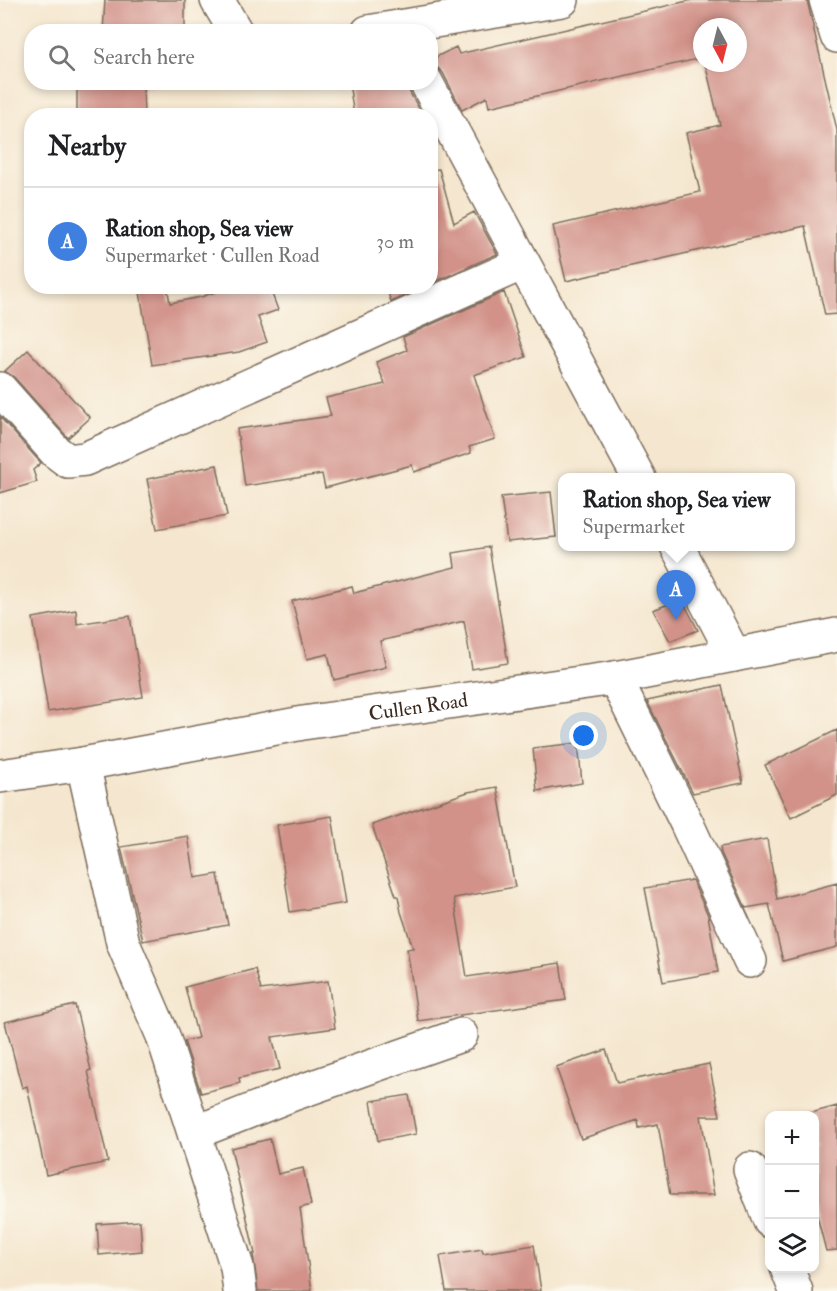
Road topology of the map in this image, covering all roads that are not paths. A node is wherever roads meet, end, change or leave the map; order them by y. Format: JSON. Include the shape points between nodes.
{"nodes":[{"id":1,"x":217,"y":0,"type":"edge"},
{"id":2,"x":561,"y":0,"type":"edge"},
{"id":3,"x":826,"y":0,"type":"edge"},
{"id":4,"x":231,"y":24,"type":"edge"},
{"id":5,"x":422,"y":24,"type":"edge"},
{"id":6,"x":837,"y":36,"type":"edge"},
{"id":7,"x":430,"y":90,"type":"edge"},
{"id":8,"x":523,"y":263,"type":"junction"},
{"id":9,"x":0,"y":389,"type":"edge"},
{"id":10,"x":637,"y":473,"type":"edge"},
{"id":11,"x":680,"y":551,"type":"edge"},
{"id":12,"x":837,"y":635,"type":"edge"},
{"id":13,"x":734,"y":655,"type":"junction"},
{"id":14,"x":615,"y":678,"type":"junction"},
{"id":15,"x":83,"y":764,"type":"junction"},
{"id":16,"x":0,"y":776,"type":"edge"},
{"id":17,"x":750,"y":961,"type":"dead end"},
{"id":18,"x":462,"y":1035,"type":"dead end"},
{"id":19,"x":194,"y":1133,"type":"junction"},
{"id":20,"x":750,"y":1169,"type":"dead end"},
{"id":21,"x":769,"y":1219,"type":"edge"},
{"id":22,"x":789,"y":1273,"type":"edge"},
{"id":23,"x":240,"y":1291,"type":"edge"},
{"id":24,"x":796,"y":1291,"type":"edge"}],
"edges":[{"from":1,"to":4,"type":"street"},
{"from":2,"to":5,"type":"street"},
{"from":3,"to":6,"type":"street"},
{"from":7,"to":8,"type":"street"},
{"from":8,"to":9,"type":"street","via":[[85,459],[68,461],[56,452]]},
{"from":8,"to":10,"type":"street"},
{"from":11,"to":13,"type":"street"},
{"from":12,"to":13,"type":"street","name":"Cullen Road"},
{"from":13,"to":14,"type":"street","name":"Cullen Road"},
{"from":14,"to":15,"type":"street","name":"Cullen Road","via":[[303,723]]},
{"from":14,"to":17,"type":"street"},
{"from":15,"to":16,"type":"street","name":"Cullen Road"},
{"from":15,"to":19,"type":"street","via":[[123,943],[163,1036]]},
{"from":18,"to":19,"type":"street"},
{"from":19,"to":23,"type":"street","via":[[237,1267]]},
{"from":20,"to":21,"type":"street"},
{"from":22,"to":24,"type":"street"}]}
